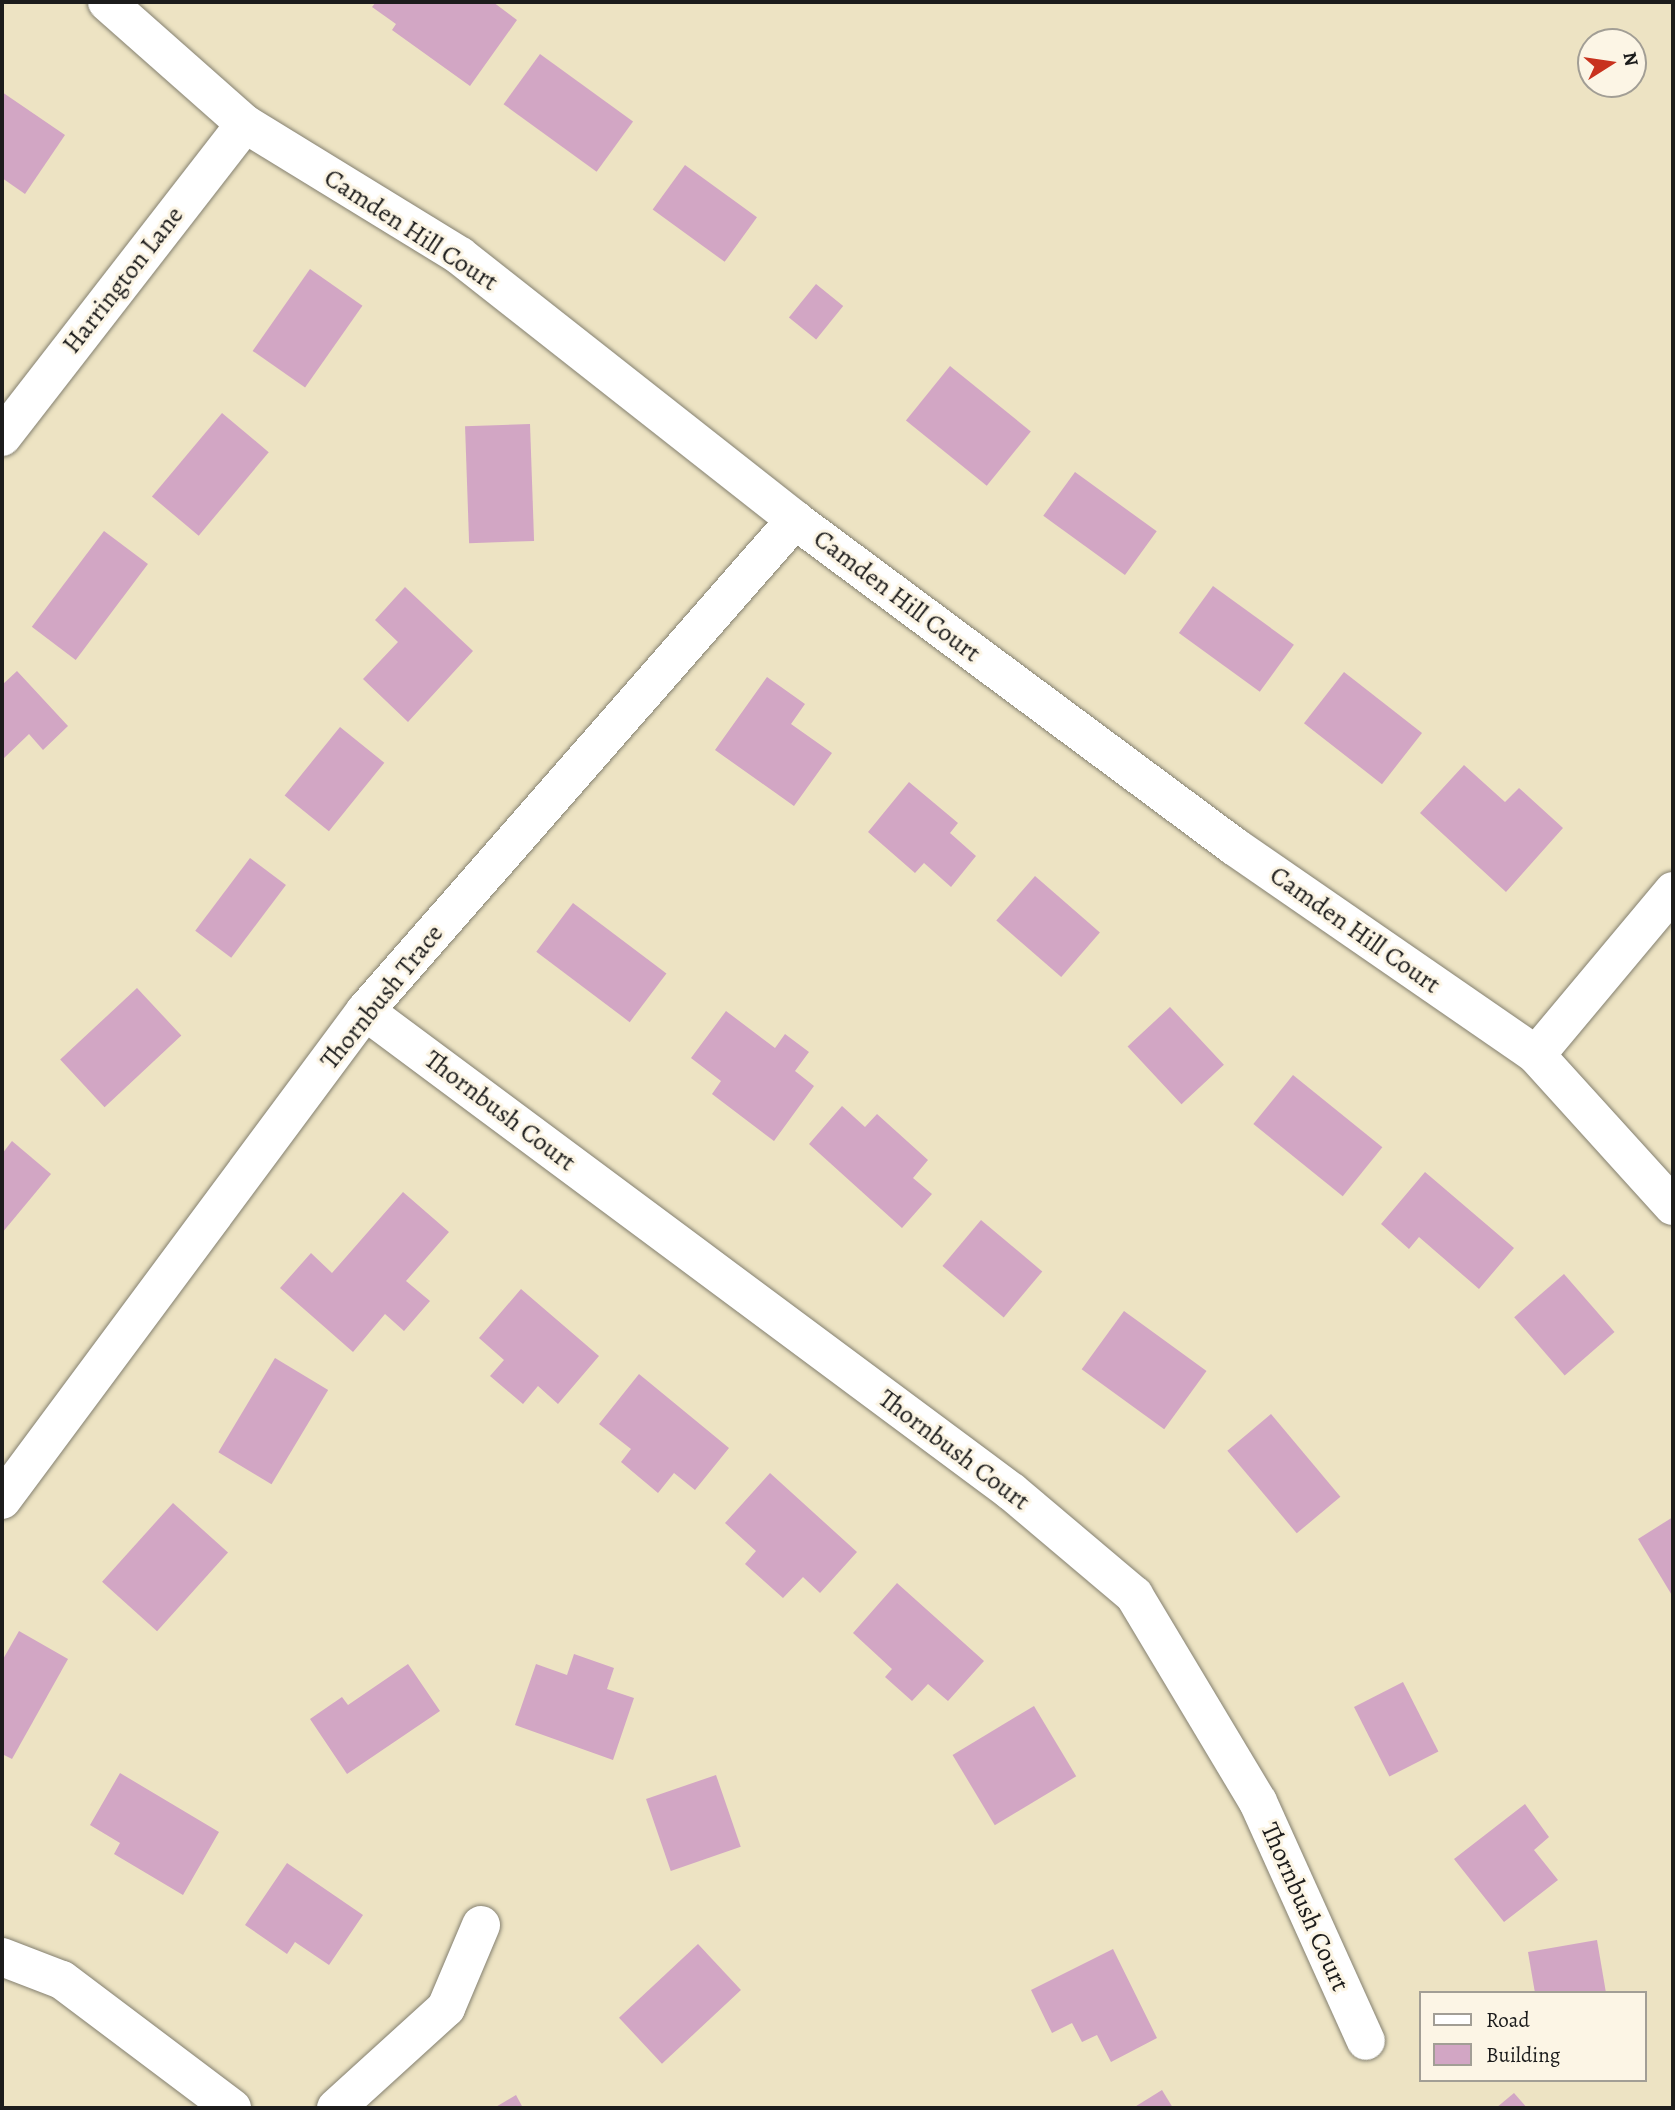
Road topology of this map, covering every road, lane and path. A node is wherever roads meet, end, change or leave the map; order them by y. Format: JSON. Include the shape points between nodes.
{"nodes":[{"id":1,"x":107,"y":2,"type":"edge"},
{"id":2,"x":245,"y":124,"type":"junction"},
{"id":3,"x":2,"y":437,"type":"edge"},
{"id":4,"x":795,"y":520,"type":"junction"},
{"id":5,"x":1673,"y":891,"type":"edge"},
{"id":6,"x":365,"y":1011,"type":"junction"},
{"id":7,"x":1536,"y":1055,"type":"junction"},
{"id":8,"x":1673,"y":1206,"type":"edge"},
{"id":9,"x":2,"y":1500,"type":"edge"},
{"id":10,"x":481,"y":1925,"type":"dead end"},
{"id":11,"x":2,"y":1958,"type":"edge"},
{"id":12,"x":1366,"y":2041,"type":"dead end"},
{"id":13,"x":232,"y":2108,"type":"edge"},
{"id":14,"x":336,"y":2108,"type":"edge"}],
"edges":[{"from":1,"to":2,"type":"street","name":"Camden Hill Court"},
{"from":2,"to":3,"type":"street","name":"Harrington Lane"},
{"from":2,"to":4,"type":"street","name":"Camden Hill Court","via":[[460,256]]},
{"from":4,"to":6,"type":"street","name":"Thornbush Trace"},
{"from":4,"to":7,"type":"street","name":"Camden Hill Court","via":[[1235,847]]},
{"from":5,"to":7,"type":"street"},
{"from":6,"to":9,"type":"street","name":"Thornbush Trace"},
{"from":6,"to":12,"type":"street","name":"Thornbush Court","via":[[1012,1492],[1134,1595],[1258,1802]]},
{"from":7,"to":8,"type":"street","name":"Camden Hill Court"},
{"from":10,"to":14,"type":"street","via":[[446,2008]]},
{"from":11,"to":13,"type":"street","via":[[62,1980]]}]}
